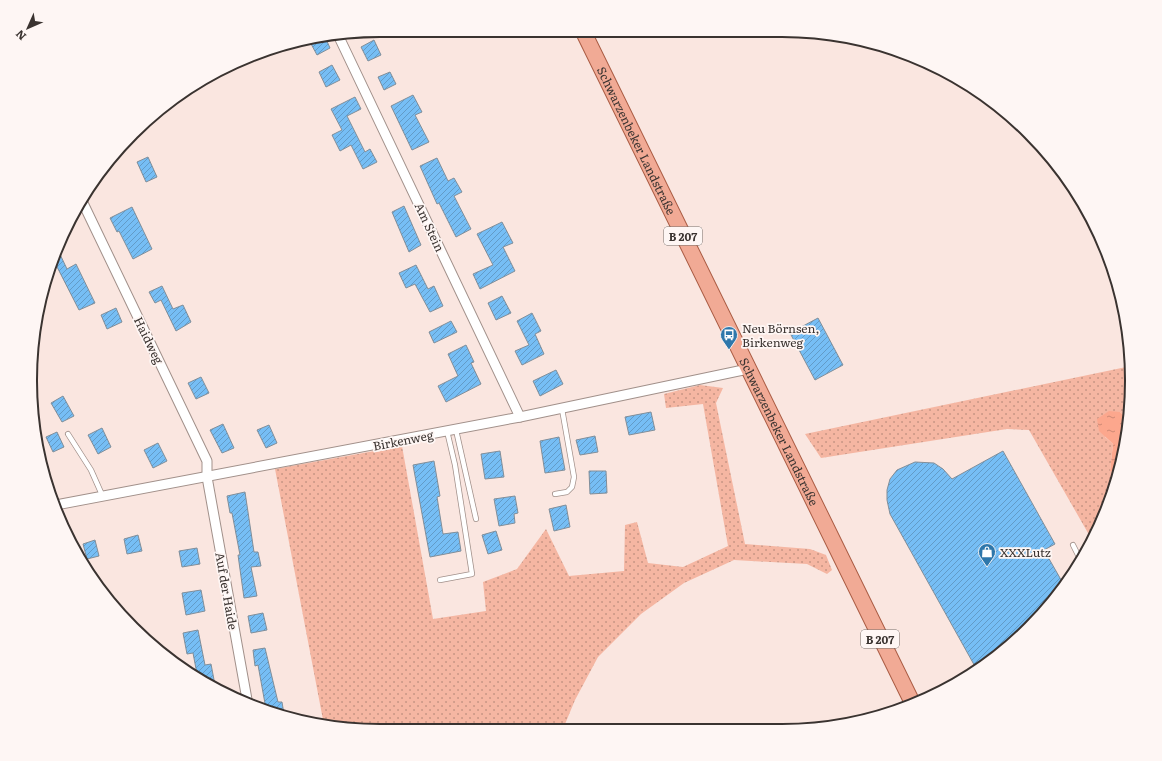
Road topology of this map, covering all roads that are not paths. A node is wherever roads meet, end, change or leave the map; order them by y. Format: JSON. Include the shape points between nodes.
{"nodes":[{"id":1,"x":586,"y":37,"type":"edge"},
{"id":2,"x":340,"y":40,"type":"edge"},
{"id":3,"x":85,"y":206,"type":"edge"},
{"id":4,"x":748,"y":369,"type":"junction"},
{"id":5,"x":562,"y":408,"type":"junction"},
{"id":6,"x":520,"y":417,"type":"junction"},
{"id":7,"x":452,"y":431,"type":"junction"},
{"id":8,"x":68,"y":434,"type":"dead end"},
{"id":9,"x":207,"y":477,"type":"junction"},
{"id":10,"x":556,"y":494,"type":"dead end"},
{"id":11,"x":103,"y":497,"type":"junction"},
{"id":12,"x":60,"y":504,"type":"edge"},
{"id":13,"x":476,"y":519,"type":"dead end"},
{"id":14,"x":1073,"y":545,"type":"dead end"},
{"id":15,"x":1078,"y":554,"type":"edge"},
{"id":16,"x":440,"y":580,"type":"dead end"},
{"id":17,"x":247,"y":697,"type":"edge"},
{"id":18,"x":910,"y":699,"type":"edge"}],
"edges":[{"from":1,"to":4,"type":"main road","name":"Schwarzenbeker Landstraße","number":"B 207"},
{"from":2,"to":6,"type":"street","name":"Am Stein"},
{"from":3,"to":9,"type":"street","name":"Haidweg","via":[[207,461]]},
{"from":4,"to":5,"type":"street","name":"Birkenweg"},
{"from":4,"to":18,"type":"main road","name":"Schwarzenbeker Landstraße","number":"B 207"},
{"from":5,"to":6,"type":"street","name":"Birkenweg"},
{"from":5,"to":10,"type":"lane","via":[[574,477],[572,487],[567,492]]},
{"from":6,"to":7,"type":"street","name":"Birkenweg"},
{"from":7,"to":9,"type":"street","name":"Birkenweg"},
{"from":7,"to":13,"type":"lane"},
{"from":7,"to":16,"type":"lane","via":[[472,574]]},
{"from":8,"to":11,"type":"lane","via":[[91,470]]},
{"from":9,"to":11,"type":"street","name":"Birkenweg"},
{"from":9,"to":17,"type":"street","name":"Auf der Haide"},
{"from":11,"to":12,"type":"street","name":"Birkenweg"},
{"from":14,"to":15,"type":"lane"}]}
